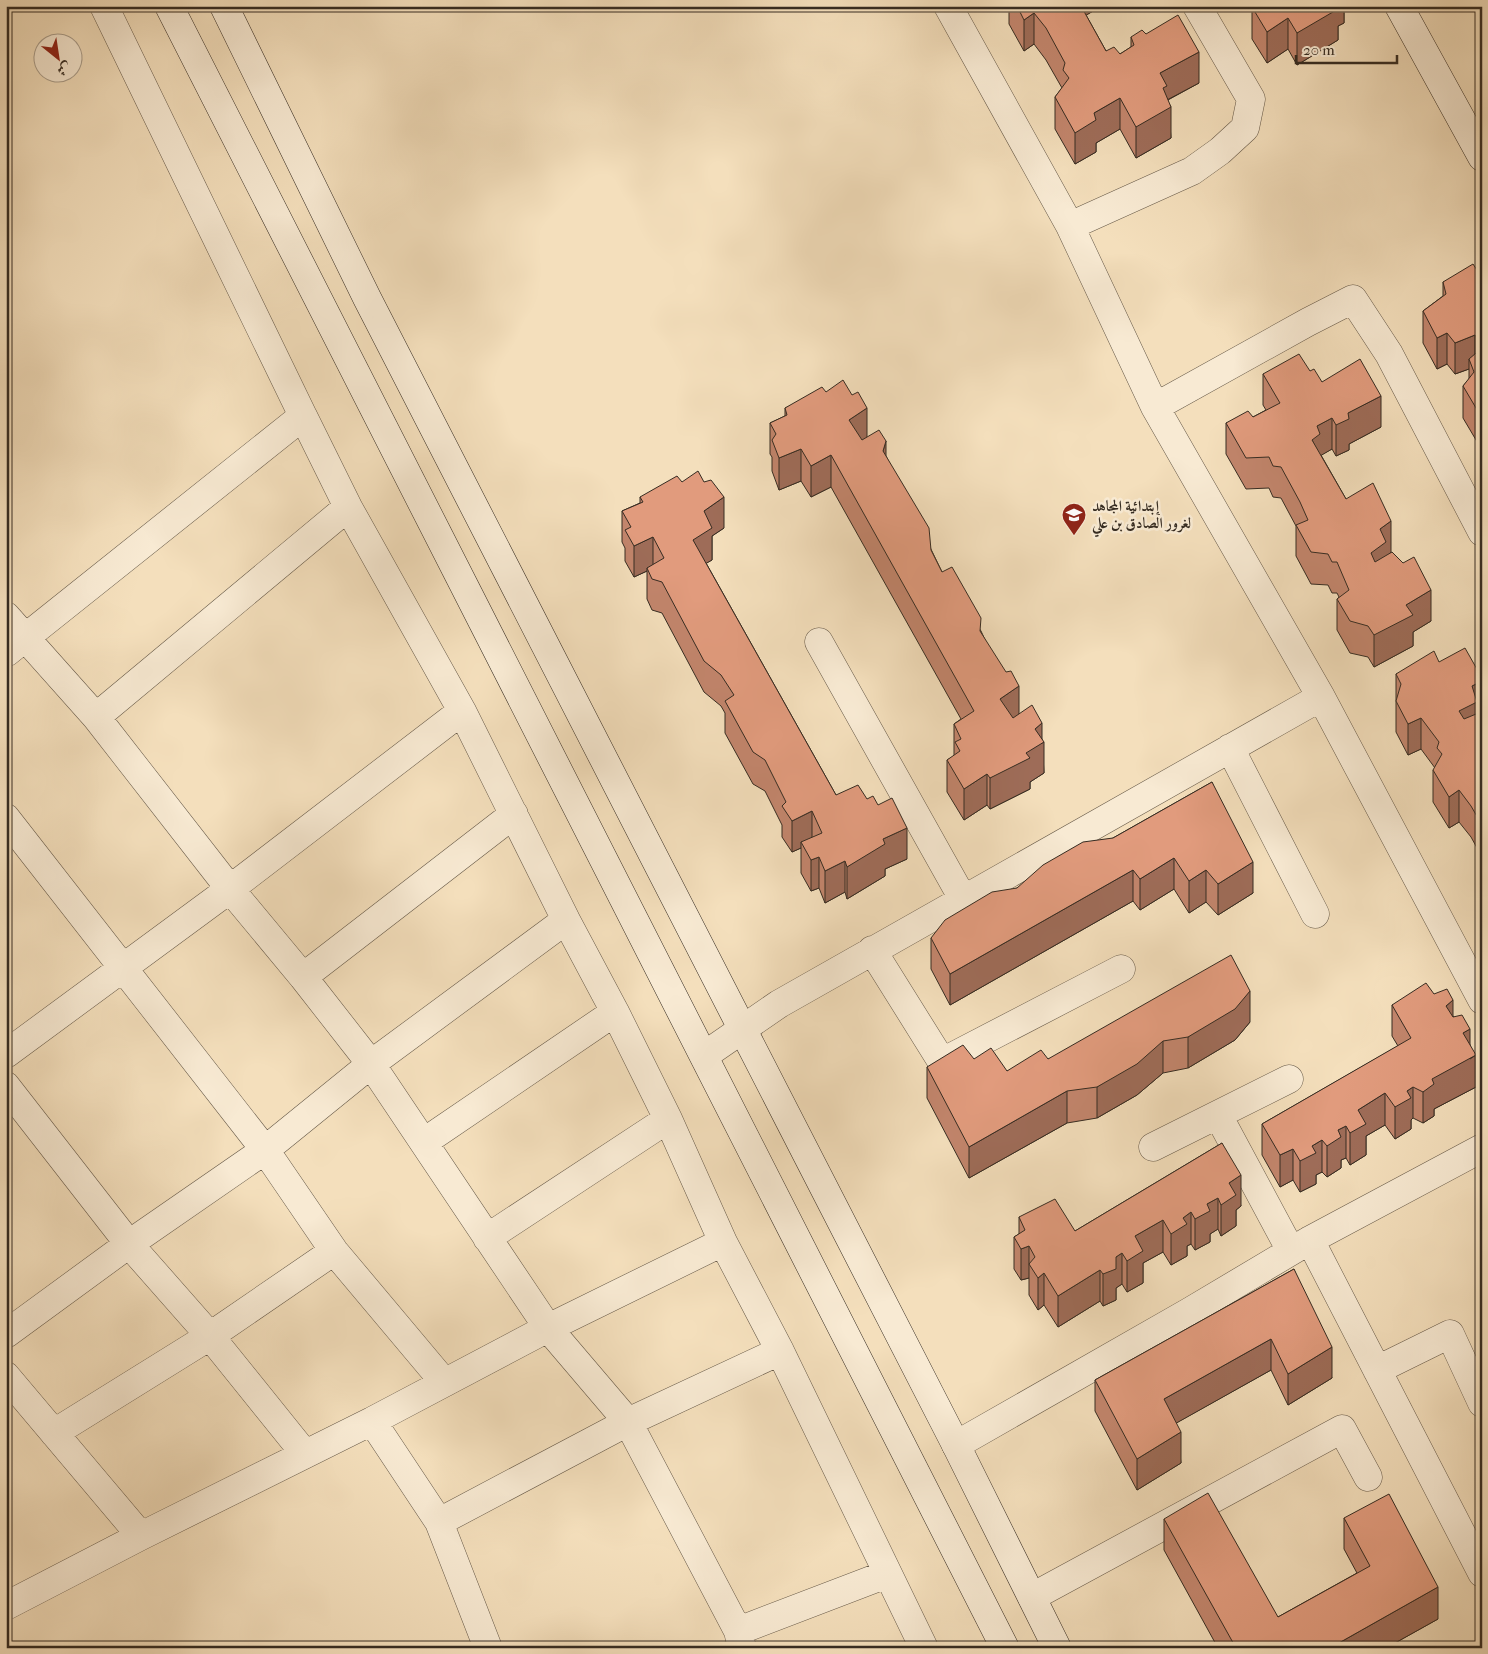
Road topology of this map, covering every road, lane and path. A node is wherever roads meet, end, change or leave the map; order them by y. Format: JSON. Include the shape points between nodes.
{"nodes":[{"id":1,"x":104,"y":6,"type":"edge"},
{"id":2,"x":169,"y":6,"type":"edge"},
{"id":3,"x":224,"y":6,"type":"edge"},
{"id":4,"x":948,"y":6,"type":"edge"},
{"id":5,"x":1197,"y":6,"type":"edge"},
{"id":6,"x":1399,"y":6,"type":"edge"},
{"id":7,"x":1482,"y":157,"type":"edge"},
{"id":8,"x":1070,"y":226,"type":"junction"},
{"id":9,"x":1155,"y":407,"type":"junction"},
{"id":10,"x":303,"y":416,"type":"junction"},
{"id":11,"x":348,"y":507,"type":"junction"},
{"id":12,"x":1482,"y":532,"type":"edge"},
{"id":13,"x":6,"y":616,"type":"edge"},
{"id":14,"x":819,"y":642,"type":"dead end"},
{"id":15,"x":16,"y":645,"type":"edge"},
{"id":16,"x":1321,"y":697,"type":"junction"},
{"id":17,"x":462,"y":711,"type":"junction"},
{"id":18,"x":96,"y":717,"type":"junction"},
{"id":19,"x":1230,"y":748,"type":"junction"},
{"id":20,"x":514,"y":814,"type":"junction"},
{"id":21,"x":6,"y":818,"type":"edge"},
{"id":22,"x":230,"y":889,"type":"junction"},
{"id":23,"x":963,"y":899,"type":"junction"},
{"id":24,"x":1315,"y":914,"type":"dead end"},
{"id":25,"x":566,"y":920,"type":"junction"},
{"id":26,"x":872,"y":950,"type":"junction"},
{"id":27,"x":122,"y":968,"type":"junction"},
{"id":28,"x":1121,"y":969,"type":"dead end"},
{"id":29,"x":303,"y":977,"type":"junction"},
{"id":30,"x":1482,"y":1000,"type":"edge"},
{"id":31,"x":615,"y":1012,"type":"junction"},
{"id":32,"x":742,"y":1030,"type":"junction"},
{"id":33,"x":6,"y":1054,"type":"edge"},
{"id":34,"x":705,"y":1055,"type":"junction"},
{"id":35,"x":370,"y":1064,"type":"junction"},
{"id":36,"x":1289,"y":1079,"type":"dead end"},
{"id":37,"x":6,"y":1086,"type":"edge"},
{"id":38,"x":1218,"y":1115,"type":"junction"},
{"id":39,"x":668,"y":1119,"type":"junction"},
{"id":40,"x":424,"y":1142,"type":"junction"},
{"id":41,"x":1153,"y":1147,"type":"dead end"},
{"id":42,"x":1482,"y":1148,"type":"edge"},
{"id":43,"x":265,"y":1150,"type":"junction"},
{"id":44,"x":487,"y":1238,"type":"junction"},
{"id":45,"x":723,"y":1242,"type":"junction"},
{"id":46,"x":129,"y":1244,"type":"junction"},
{"id":47,"x":1301,"y":1246,"type":"junction"},
{"id":48,"x":334,"y":1251,"type":"junction"},
{"id":49,"x":548,"y":1328,"type":"junction"},
{"id":50,"x":6,"y":1334,"type":"edge"},
{"id":51,"x":210,"y":1336,"type":"junction"},
{"id":52,"x":780,"y":1351,"type":"junction"},
{"id":53,"x":1377,"y":1370,"type":"junction"},
{"id":54,"x":6,"y":1376,"type":"edge"},
{"id":55,"x":444,"y":1382,"type":"junction"},
{"id":56,"x":1482,"y":1403,"type":"edge"},
{"id":57,"x":372,"y":1421,"type":"junction"},
{"id":58,"x":628,"y":1422,"type":"junction"},
{"id":59,"x":54,"y":1433,"type":"junction"},
{"id":60,"x":956,"y":1445,"type":"junction"},
{"id":61,"x":305,"y":1454,"type":"junction"},
{"id":62,"x":1368,"y":1477,"type":"dead end"},
{"id":63,"x":439,"y":1522,"type":"junction"},
{"id":64,"x":141,"y":1536,"type":"junction"},
{"id":65,"x":1482,"y":1573,"type":"edge"},
{"id":66,"x":887,"y":1574,"type":"junction"},
{"id":67,"x":1032,"y":1598,"type":"junction"},
{"id":68,"x":8,"y":1602,"type":"edge"},
{"id":69,"x":740,"y":1639,"type":"edge"},
{"id":70,"x":488,"y":1648,"type":"edge"},
{"id":71,"x":924,"y":1648,"type":"edge"},
{"id":72,"x":1005,"y":1648,"type":"edge"},
{"id":73,"x":1057,"y":1648,"type":"edge"}],
"edges":[{"from":1,"to":10,"type":"street"},
{"from":2,"to":34,"type":"street"},
{"from":3,"to":32,"type":"street","via":[[367,298]]},
{"from":4,"to":8,"type":"street"},
{"from":5,"to":8,"type":"street","via":[[1251,99],[1245,128],[1192,171]]},
{"from":6,"to":7,"type":"street"},
{"from":8,"to":9,"type":"street"},
{"from":9,"to":12,"type":"street","via":[[1352,299],[1389,354]]},
{"from":9,"to":16,"type":"street"},
{"from":10,"to":11,"type":"street"},
{"from":10,"to":15,"type":"street"},
{"from":11,"to":17,"type":"street"},
{"from":11,"to":18,"type":"street"},
{"from":13,"to":15,"type":"street"},
{"from":14,"to":23,"type":"street"},
{"from":15,"to":18,"type":"street"},
{"from":16,"to":19,"type":"street"},
{"from":16,"to":30,"type":"street"},
{"from":17,"to":20,"type":"street"},
{"from":17,"to":22,"type":"street"},
{"from":18,"to":22,"type":"street"},
{"from":19,"to":23,"type":"street"},
{"from":19,"to":24,"type":"street"},
{"from":20,"to":25,"type":"street"},
{"from":20,"to":29,"type":"street"},
{"from":21,"to":27,"type":"street"},
{"from":22,"to":27,"type":"street"},
{"from":22,"to":29,"type":"street"},
{"from":23,"to":26,"type":"street"},
{"from":25,"to":31,"type":"street"},
{"from":25,"to":35,"type":"street"},
{"from":26,"to":28,"type":"street","via":[[942,1062]]},
{"from":26,"to":32,"type":"street","via":[[779,1004]]},
{"from":27,"to":33,"type":"street"},
{"from":27,"to":43,"type":"street"},
{"from":29,"to":35,"type":"street"},
{"from":31,"to":39,"type":"street"},
{"from":31,"to":40,"type":"street"},
{"from":32,"to":34,"type":"street"},
{"from":32,"to":60,"type":"street"},
{"from":34,"to":72,"type":"street"},
{"from":35,"to":40,"type":"street"},
{"from":35,"to":43,"type":"street"},
{"from":36,"to":38,"type":"street"},
{"from":37,"to":46,"type":"street"},
{"from":38,"to":41,"type":"street"},
{"from":38,"to":47,"type":"street"},
{"from":39,"to":44,"type":"street"},
{"from":39,"to":45,"type":"street"},
{"from":40,"to":44,"type":"street"},
{"from":42,"to":47,"type":"street"},
{"from":43,"to":46,"type":"street"},
{"from":43,"to":48,"type":"street"},
{"from":44,"to":49,"type":"street"},
{"from":45,"to":49,"type":"street"},
{"from":45,"to":52,"type":"street"},
{"from":46,"to":50,"type":"street"},
{"from":46,"to":51,"type":"street"},
{"from":47,"to":53,"type":"street"},
{"from":47,"to":60,"type":"street"},
{"from":48,"to":51,"type":"street"},
{"from":48,"to":55,"type":"street"},
{"from":49,"to":55,"type":"street"},
{"from":49,"to":58,"type":"street"},
{"from":51,"to":59,"type":"street"},
{"from":51,"to":61,"type":"street"},
{"from":52,"to":58,"type":"street"},
{"from":52,"to":66,"type":"street"},
{"from":53,"to":56,"type":"street","via":[[1450,1334]]},
{"from":53,"to":65,"type":"street"},
{"from":54,"to":59,"type":"street"},
{"from":55,"to":57,"type":"street"},
{"from":57,"to":61,"type":"street"},
{"from":57,"to":63,"type":"street"},
{"from":58,"to":63,"type":"street"},
{"from":58,"to":69,"type":"street"},
{"from":59,"to":64,"type":"street"},
{"from":60,"to":67,"type":"street"},
{"from":61,"to":64,"type":"street"},
{"from":62,"to":67,"type":"street","via":[[1342,1429]]},
{"from":63,"to":70,"type":"street"},
{"from":64,"to":68,"type":"street"},
{"from":66,"to":69,"type":"street"},
{"from":66,"to":71,"type":"street"},
{"from":67,"to":73,"type":"street"}]}
